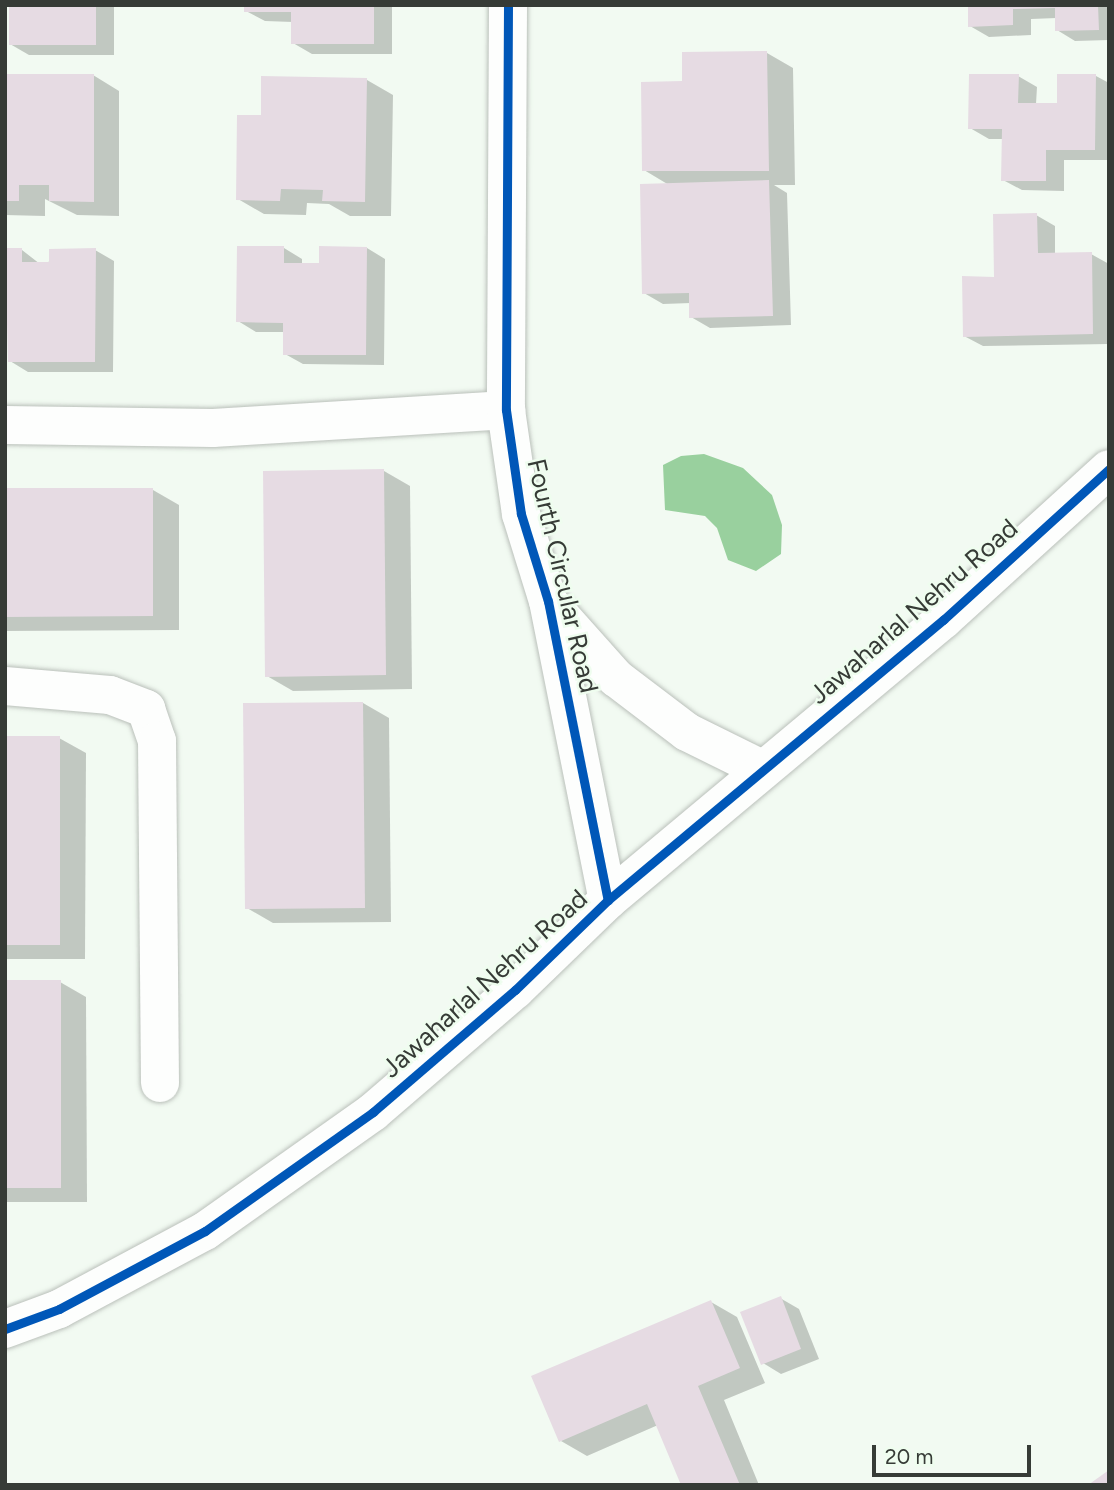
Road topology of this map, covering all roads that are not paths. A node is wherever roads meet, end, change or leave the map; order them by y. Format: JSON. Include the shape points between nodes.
{"nodes":[{"id":1,"x":508,"y":5,"type":"edge"},
{"id":2,"x":506,"y":410,"type":"junction"},
{"id":3,"x":5,"y":425,"type":"edge"},
{"id":4,"x":1109,"y":470,"type":"edge"},
{"id":5,"x":548,"y":601,"type":"junction"},
{"id":6,"x":5,"y":686,"type":"edge"},
{"id":7,"x":762,"y":769,"type":"junction"},
{"id":8,"x":608,"y":900,"type":"junction"},
{"id":9,"x":160,"y":1083,"type":"dead end"},
{"id":10,"x":5,"y":1329,"type":"edge"}],
"edges":[{"from":1,"to":2,"type":"street","name":"Fourth Circular Road"},
{"from":2,"to":3,"type":"street","via":[[213,428]]},
{"from":2,"to":5,"type":"street","name":"Fourth Circular Road","via":[[522,514]]},
{"from":4,"to":7,"type":"street","name":"Jawaharlal Nehru Road","via":[[943,620]]},
{"from":5,"to":7,"type":"street","name":"Fourth Circular Road","via":[[616,678],[687,732]]},
{"from":5,"to":8,"type":"street","name":"Fourth Circular Road"},
{"from":6,"to":9,"type":"street","via":[[110,695],[146,709],[157,741]]},
{"from":7,"to":8,"type":"street","name":"Jawaharlal Nehru Road"},
{"from":8,"to":10,"type":"street","name":"Jawaharlal Nehru Road","via":[[514,990],[373,1112],[217,1223],[59,1309]]}]}
